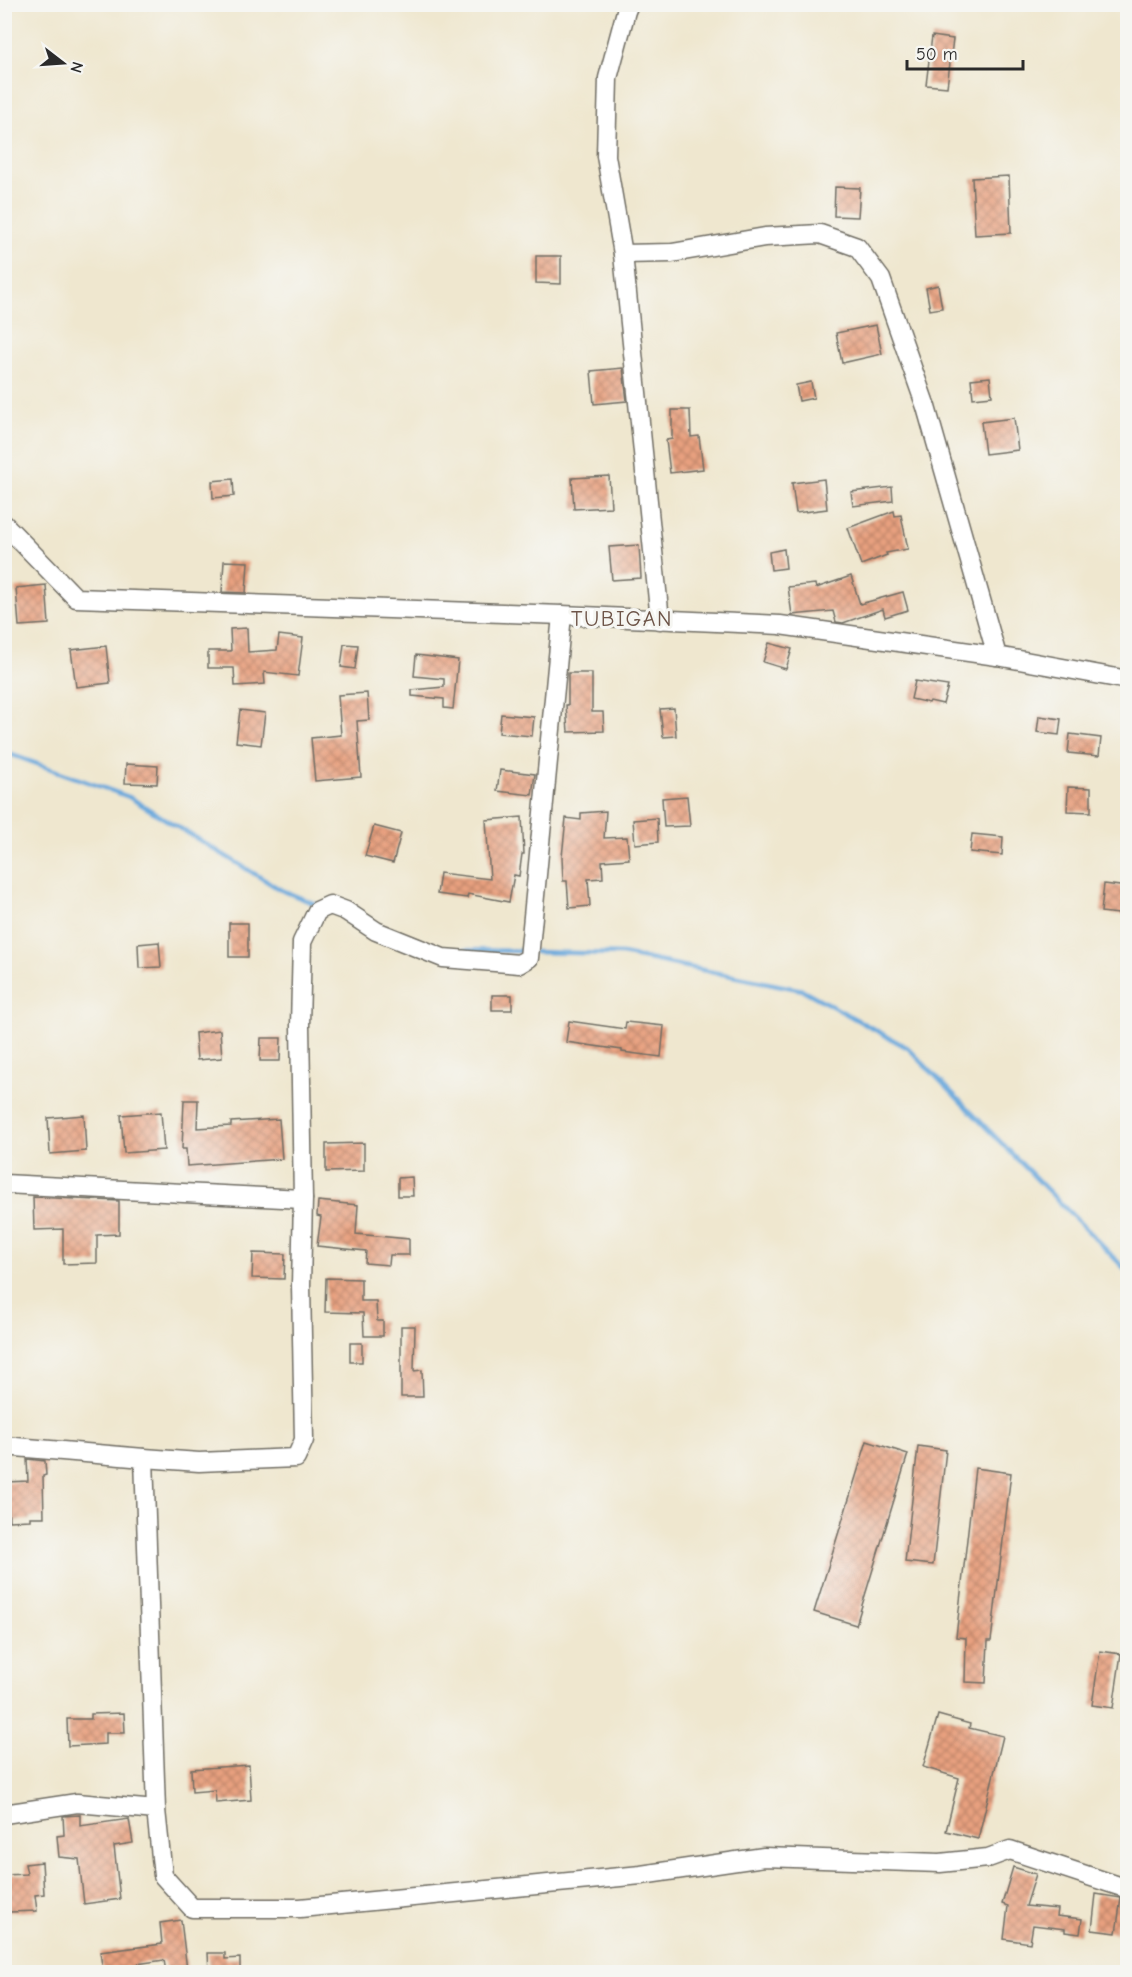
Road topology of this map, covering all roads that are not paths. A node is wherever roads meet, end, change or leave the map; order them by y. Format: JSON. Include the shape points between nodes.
{"nodes":[{"id":1,"x":629,"y":4,"type":"edge"},
{"id":2,"x":623,"y":254,"type":"junction"},
{"id":3,"x":4,"y":524,"type":"edge"},
{"id":4,"x":562,"y":615,"type":"junction"},
{"id":5,"x":660,"y":620,"type":"junction"},
{"id":6,"x":997,"y":656,"type":"junction"},
{"id":7,"x":1128,"y":680,"type":"edge"},
{"id":8,"x":4,"y":1184,"type":"edge"},
{"id":9,"x":303,"y":1199,"type":"junction"},
{"id":10,"x":4,"y":1446,"type":"edge"},
{"id":11,"x":144,"y":1458,"type":"junction"},
{"id":12,"x":156,"y":1810,"type":"junction"},
{"id":13,"x":4,"y":1814,"type":"edge"},
{"id":14,"x":1128,"y":1889,"type":"edge"}],
"edges":[{"from":1,"to":2,"type":"street","via":[[608,78],[607,100],[606,156]]},
{"from":2,"to":5,"type":"street"},
{"from":2,"to":6,"type":"street","via":[[672,253],[765,237],[820,234],[857,247],[881,279],[926,407]]},
{"from":3,"to":4,"type":"street","via":[[76,598]]},
{"from":4,"to":5,"type":"street"},
{"from":4,"to":9,"type":"street","via":[[530,950],[519,964],[443,958],[376,931],[337,907],[330,905],[317,911],[302,942]]},
{"from":5,"to":6,"type":"street","via":[[780,625]]},
{"from":6,"to":7,"type":"street"},
{"from":8,"to":9,"type":"street"},
{"from":9,"to":11,"type":"street","via":[[304,1440],[296,1458],[199,1462]]},
{"from":10,"to":11,"type":"street"},
{"from":11,"to":12,"type":"street"},
{"from":12,"to":13,"type":"street","via":[[77,1803]]},
{"from":12,"to":14,"type":"street","via":[[163,1876],[192,1908],[300,1908],[641,1875],[764,1857],[940,1863],[988,1858],[1010,1850]]}]}
